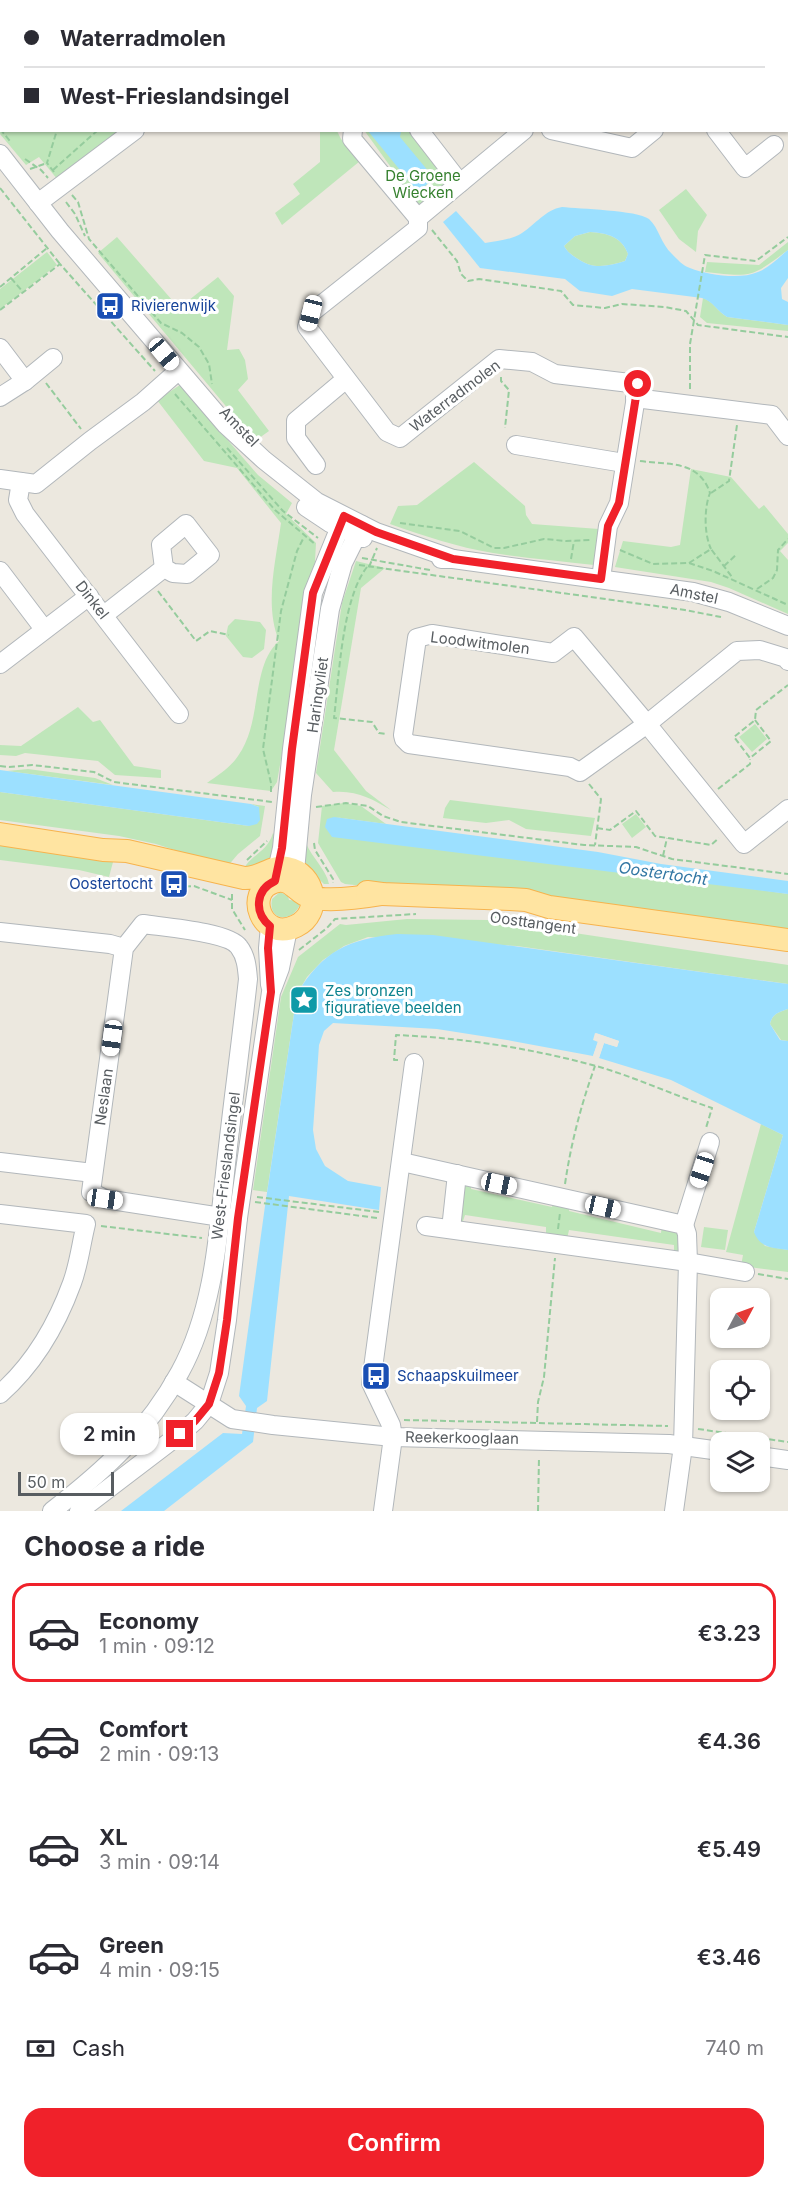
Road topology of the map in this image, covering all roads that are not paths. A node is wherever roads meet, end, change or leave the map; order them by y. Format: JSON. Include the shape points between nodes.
{"nodes":[{"id":1,"x":132,"y":132,"type":"edge"},
{"id":2,"x":353,"y":132,"type":"edge"},
{"id":3,"x":421,"y":132,"type":"edge"},
{"id":4,"x":522,"y":132,"type":"edge"},
{"id":5,"x":560,"y":132,"type":"edge"},
{"id":6,"x":608,"y":132,"type":"edge"},
{"id":7,"x":652,"y":132,"type":"edge"},
{"id":8,"x":718,"y":132,"type":"edge"},
{"id":9,"x":774,"y":145,"type":"dead end"},
{"id":10,"x":619,"y":146,"type":"junction"},
{"id":11,"x":6,"y":149,"type":"edge"},
{"id":12,"x":460,"y":183,"type":"junction"},
{"id":13,"x":38,"y":203,"type":"junction"},
{"id":14,"x":422,"y":222,"type":"junction"},
{"id":15,"x":0,"y":348,"type":"edge"},
{"id":16,"x":53,"y":358,"type":"dead end"},
{"id":17,"x":31,"y":376,"type":"junction"},
{"id":18,"x":172,"y":377,"type":"junction"},
{"id":19,"x":346,"y":379,"type":"junction"},
{"id":20,"x":0,"y":397,"type":"edge"},
{"id":21,"x":636,"y":398,"type":"junction"},
{"id":22,"x":788,"y":436,"type":"edge"},
{"id":23,"x":516,"y":445,"type":"dead end"},
{"id":24,"x":625,"y":461,"type":"junction"},
{"id":25,"x":316,"y":465,"type":"dead end"},
{"id":26,"x":0,"y":479,"type":"edge"},
{"id":27,"x":21,"y":482,"type":"junction"},
{"id":28,"x":341,"y":521,"type":"junction"},
{"id":29,"x":360,"y":530,"type":"junction"},
{"id":30,"x":164,"y":568,"type":"dead end"},
{"id":31,"x":0,"y":571,"type":"edge"},
{"id":32,"x":601,"y":579,"type":"junction"},
{"id":33,"x":89,"y":596,"type":"junction"},
{"id":34,"x":104,"y":615,"type":"junction"},
{"id":35,"x":780,"y":623,"type":"edge"},
{"id":36,"x":44,"y":629,"type":"junction"},
{"id":37,"x":760,"y":650,"type":"junction"},
{"id":38,"x":788,"y":661,"type":"edge"},
{"id":39,"x":0,"y":664,"type":"edge"},
{"id":40,"x":179,"y":714,"type":"dead end"},
{"id":41,"x":647,"y":724,"type":"junction"},
{"id":42,"x":788,"y":808,"type":"edge"},
{"id":43,"x":0,"y":834,"type":"edge"},
{"id":44,"x":282,"y":884,"type":"junction"},
{"id":45,"x":545,"y":916,"type":"junction"},
{"id":46,"x":279,"y":928,"type":"junction"},
{"id":47,"x":0,"y":932,"type":"edge"},
{"id":48,"x":788,"y":940,"type":"edge"},
{"id":49,"x":124,"y":948,"type":"junction"},
{"id":50,"x":407,"y":1062,"type":"road end"},
{"id":51,"x":710,"y":1142,"type":"road end"},
{"id":52,"x":0,"y":1162,"type":"edge"},
{"id":53,"x":402,"y":1162,"type":"junction"},
{"id":54,"x":93,"y":1173,"type":"junction"},
{"id":55,"x":457,"y":1174,"type":"junction"},
{"id":56,"x":0,"y":1214,"type":"edge"},
{"id":57,"x":229,"y":1217,"type":"junction"},
{"id":58,"x":684,"y":1225,"type":"junction"},
{"id":59,"x":426,"y":1226,"type":"dead end"},
{"id":60,"x":451,"y":1229,"type":"junction"},
{"id":61,"x":688,"y":1262,"type":"junction"},
{"id":62,"x":744,"y":1272,"type":"road end"},
{"id":63,"x":174,"y":1382,"type":"junction"},
{"id":64,"x":0,"y":1394,"type":"edge"},
{"id":65,"x":209,"y":1404,"type":"junction"},
{"id":66,"x":393,"y":1437,"type":"junction"},
{"id":67,"x":683,"y":1446,"type":"junction"},
{"id":68,"x":710,"y":1450,"type":"edge"},
{"id":69,"x":770,"y":1458,"type":"edge"},
{"id":70,"x":788,"y":1460,"type":"edge"},
{"id":71,"x":52,"y":1511,"type":"edge"},
{"id":72,"x":79,"y":1511,"type":"edge"},
{"id":73,"x":383,"y":1511,"type":"edge"},
{"id":74,"x":674,"y":1511,"type":"edge"}],
"edges":[{"from":1,"to":13,"type":"street"},
{"from":2,"to":14,"type":"street","via":[[352,139]]},
{"from":3,"to":12,"type":"street"},
{"from":4,"to":12,"type":"street"},
{"from":5,"to":10,"type":"street"},
{"from":6,"to":10,"type":"street"},
{"from":7,"to":10,"type":"street","via":[[632,148]]},
{"from":8,"to":9,"type":"street","via":[[745,168]]},
{"from":11,"to":13,"type":"street","name":"Amstel"},
{"from":12,"to":14,"type":"street"},
{"from":13,"to":18,"type":"street","name":"Amstel"},
{"from":14,"to":19,"type":"street","via":[[311,313],[307,327]]},
{"from":15,"to":17,"type":"street"},
{"from":16,"to":17,"type":"street"},
{"from":17,"to":20,"type":"street"},
{"from":18,"to":27,"type":"street","via":[[36,484]]},
{"from":18,"to":28,"type":"street","name":"Amstel","via":[[226,425],[242,450],[284,491],[321,518]]},
{"from":19,"to":21,"type":"street","name":"Waterradmolen","via":[[387,432],[400,438],[499,359],[532,362],[555,374],[638,384]]},
{"from":19,"to":25,"type":"street","via":[[296,421],[296,438]]},
{"from":21,"to":22,"type":"street","via":[[772,415]]},
{"from":21,"to":24,"type":"street"},
{"from":23,"to":24,"type":"street"},
{"from":24,"to":32,"type":"street","via":[[619,503],[608,526]]},
{"from":26,"to":27,"type":"street"},
{"from":27,"to":33,"type":"street","name":"Dinkel","via":[[18,500],[25,514]]},
{"from":28,"to":29,"type":"street","name":"Amstel"},
{"from":28,"to":44,"type":"street","name":"Haringvliet","via":[[313,593]]},
{"from":29,"to":32,"type":"street","name":"Amstel","via":[[383,548],[435,559]]},
{"from":29,"to":44,"type":"street","name":"Haringvliet","via":[[330,609],[302,795]]},
{"from":30,"to":34,"type":"street"},
{"from":31,"to":36,"type":"street"},
{"from":32,"to":35,"type":"street","name":"Amstel","via":[[693,592]]},
{"from":33,"to":34,"type":"street","name":"Dinkel"},
{"from":33,"to":36,"type":"street"},
{"from":34,"to":40,"type":"street","name":"Dinkel"},
{"from":35,"to":37,"type":"street"},
{"from":36,"to":39,"type":"street"},
{"from":37,"to":38,"type":"street"},
{"from":37,"to":41,"type":"street","via":[[737,651]]},
{"from":41,"to":41,"type":"street","name":"Loodwitmolen","via":[[580,772],[570,767],[409,744],[403,735],[417,638],[432,634],[552,653],[574,637]]},
{"from":41,"to":42,"type":"street","via":[[744,844]]},
{"from":43,"to":44,"type":"main road","name":"Oosttangent","via":[[103,850],[125,861],[220,886]]},
{"from":44,"to":45,"type":"main road","name":"Oosttangent","via":[[358,898],[382,894],[526,900]]},
{"from":44,"to":45,"type":"main road","name":"Oosttangent","via":[[334,911],[527,909]]},
{"from":44,"to":46,"type":"main road","via":[[259,911],[261,917]]},
{"from":44,"to":46,"type":"main road","via":[[303,922]]},
{"from":45,"to":48,"type":"main road","name":"Oosttangent"},
{"from":46,"to":57,"type":"street","name":"West-Frieslandsingel","via":[[280,968],[271,992]]},
{"from":47,"to":49,"type":"street"},
{"from":49,"to":54,"type":"street","name":"Neslaan"},
{"from":49,"to":57,"type":"street","name":"West-Frieslandsingel","via":[[143,924],[244,942],[248,979]]},
{"from":50,"to":53,"type":"street"},
{"from":51,"to":58,"type":"street"},
{"from":52,"to":54,"type":"street"},
{"from":53,"to":55,"type":"street"},
{"from":53,"to":66,"type":"street","via":[[371,1383]]},
{"from":54,"to":57,"type":"street","name":"Neslaan","via":[[91,1192],[105,1199]]},
{"from":55,"to":58,"type":"street"},
{"from":55,"to":60,"type":"street"},
{"from":56,"to":64,"type":"street","via":[[86,1224],[73,1281],[55,1323],[18,1379]]},
{"from":57,"to":63,"type":"street","name":"West-Frieslandsingel","via":[[217,1240],[197,1335]]},
{"from":57,"to":65,"type":"street","name":"West-Frieslandsingel","via":[[226,1331]]},
{"from":58,"to":61,"type":"street"},
{"from":59,"to":60,"type":"street"},
{"from":60,"to":61,"type":"street"},
{"from":61,"to":62,"type":"street"},
{"from":61,"to":67,"type":"street"},
{"from":63,"to":65,"type":"street"},
{"from":63,"to":71,"type":"street","name":"West-Frieslandsingel","via":[[148,1423],[125,1449]]},
{"from":65,"to":66,"type":"street","name":"Reekerkooglaan","via":[[232,1419]]},
{"from":65,"to":72,"type":"street","name":"West-Frieslandsingel","via":[[180,1434]]},
{"from":66,"to":67,"type":"street","name":"Reekerkooglaan"},
{"from":66,"to":73,"type":"street"},
{"from":67,"to":68,"type":"street","name":"Reekerkooglaan"},
{"from":67,"to":74,"type":"street"},
{"from":69,"to":70,"type":"street"}]}
